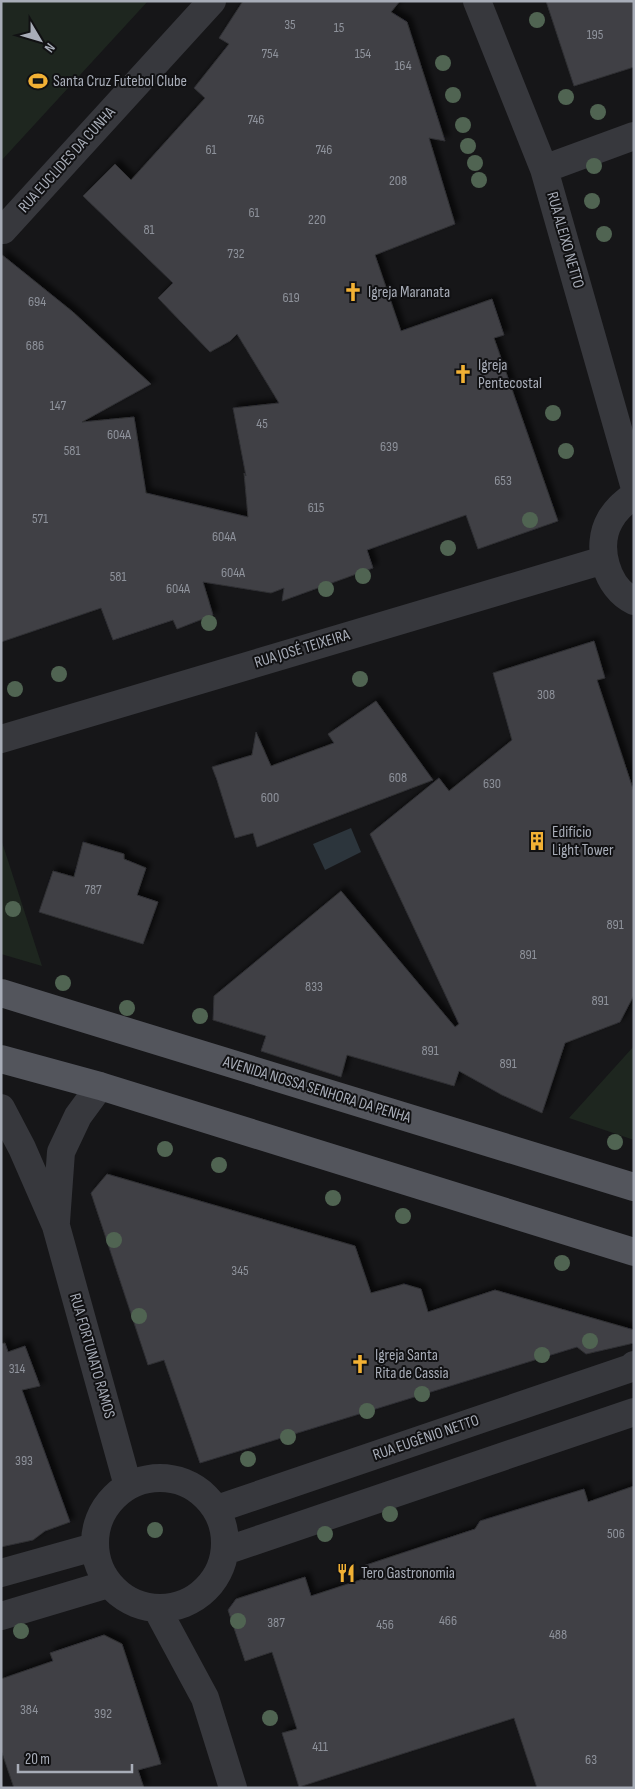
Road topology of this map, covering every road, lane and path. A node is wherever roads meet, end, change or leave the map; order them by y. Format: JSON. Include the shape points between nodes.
{"nodes":[{"id":1,"x":212,"y":1,"type":"edge"},
{"id":2,"x":477,"y":1,"type":"edge"},
{"id":3,"x":634,"y":136,"type":"edge"},
{"id":4,"x":544,"y":169,"type":"junction"},
{"id":5,"x":3,"y":230,"type":"dead end"},
{"id":6,"x":634,"y":485,"type":"edge"},
{"id":7,"x":634,"y":495,"type":"edge"},
{"id":8,"x":604,"y":560,"type":"junction"},
{"id":9,"x":634,"y":601,"type":"edge"},
{"id":10,"x":1,"y":739,"type":"edge"},
{"id":11,"x":1,"y":993,"type":"edge"},
{"id":12,"x":1,"y":1059,"type":"edge"},
{"id":13,"x":100,"y":1086,"type":"junction"},
{"id":14,"x":1,"y":1108,"type":"edge"},
{"id":15,"x":634,"y":1187,"type":"edge"},
{"id":16,"x":56,"y":1226,"type":"junction"},
{"id":17,"x":634,"y":1252,"type":"edge"},
{"id":18,"x":634,"y":1365,"type":"edge"},
{"id":19,"x":634,"y":1412,"type":"edge"},
{"id":20,"x":128,"y":1486,"type":"junction"},
{"id":21,"x":217,"y":1509,"type":"junction"},
{"id":22,"x":94,"y":1547,"type":"junction"},
{"id":23,"x":226,"y":1552,"type":"junction"},
{"id":24,"x":1,"y":1573,"type":"edge"},
{"id":25,"x":108,"y":1584,"type":"junction"},
{"id":26,"x":157,"y":1609,"type":"junction"},
{"id":27,"x":1,"y":1616,"type":"edge"},
{"id":28,"x":233,"y":1788,"type":"edge"}],
"edges":[{"from":1,"to":5,"type":"street","name":"RUA EUCLIDES DA CUNHA"},
{"from":2,"to":4,"type":"street","name":"RUA ALEIXO NETTO"},
{"from":3,"to":4,"type":"street"},
{"from":4,"to":6,"type":"street","name":"RUA ALEIXO NETTO"},
{"from":7,"to":8,"type":"street","via":[[620,505],[609,522],[603,540]]},
{"from":8,"to":9,"type":"street","via":[[612,581]]},
{"from":8,"to":10,"type":"street","name":"RUA JOSÉ TEIXEIRA"},
{"from":11,"to":15,"type":"main road","name":"AVENIDA NOSSA SENHORA DA PENHA"},
{"from":12,"to":13,"type":"main road"},
{"from":13,"to":16,"type":"street","name":"RUA FORTUNATO RAMOS","via":[[78,1116],[61,1152]]},
{"from":13,"to":17,"type":"main road"},
{"from":14,"to":16,"type":"street","name":"RUA FORTUNATO RAMOS"},
{"from":16,"to":20,"type":"street","name":"RUA FORTUNATO RAMOS"},
{"from":18,"to":21,"type":"street","name":"RUA EUGÊNIO NETTO"},
{"from":19,"to":23,"type":"street"},
{"from":20,"to":21,"type":"street","via":[[152,1478],[177,1480],[200,1490]]},
{"from":20,"to":22,"type":"street","via":[[103,1512],[96,1528]]},
{"from":21,"to":23,"type":"street","via":[[225,1529]]},
{"from":22,"to":24,"type":"street"},
{"from":22,"to":25,"type":"street","via":[[98,1566]]},
{"from":23,"to":26,"type":"street","via":[[214,1582],[189,1602]]},
{"from":25,"to":26,"type":"street","via":[[138,1606]]},
{"from":25,"to":27,"type":"street"},
{"from":26,"to":28,"type":"street","via":[[205,1698]]}]}
